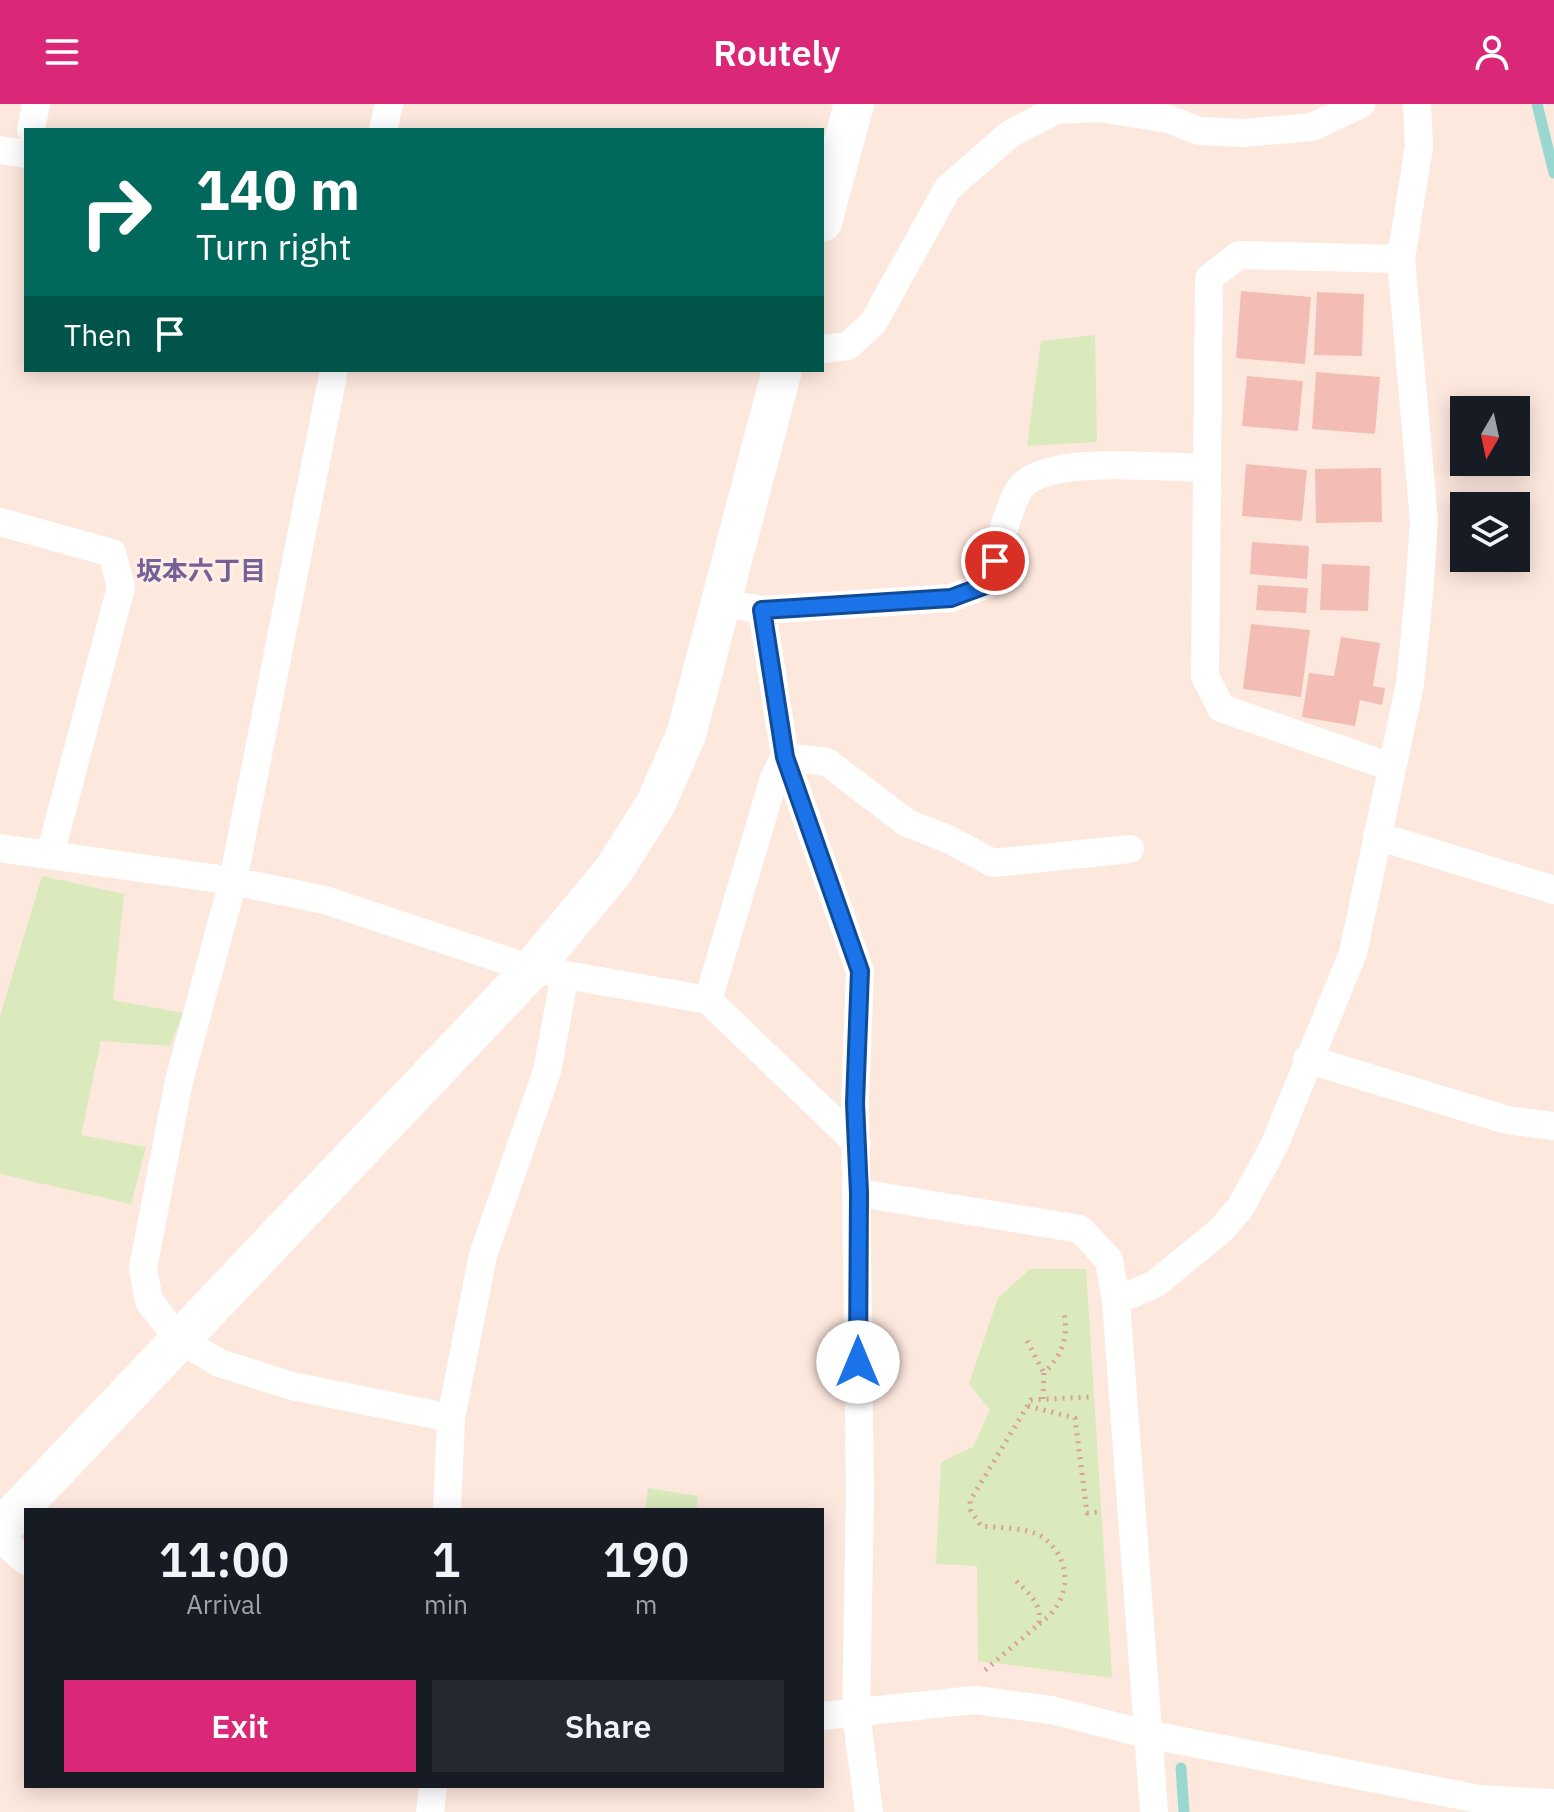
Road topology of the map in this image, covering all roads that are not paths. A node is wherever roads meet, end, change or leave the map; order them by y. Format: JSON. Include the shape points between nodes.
{"nodes":[{"id":1,"x":36,"y":104,"type":"edge"},
{"id":2,"x":389,"y":104,"type":"edge"},
{"id":3,"x":854,"y":104,"type":"edge"},
{"id":4,"x":1361,"y":104,"type":"edge"},
{"id":5,"x":1417,"y":104,"type":"edge"},
{"id":6,"x":31,"y":128,"type":"edge"},
{"id":7,"x":383,"y":128,"type":"edge"},
{"id":8,"x":0,"y":150,"type":"edge"},
{"id":9,"x":24,"y":154,"type":"edge"},
{"id":10,"x":824,"y":215,"type":"edge"},
{"id":11,"x":1401,"y":259,"type":"junction"},
{"id":12,"x":824,"y":349,"type":"edge"},
{"id":13,"x":334,"y":372,"type":"edge"},
{"id":14,"x":781,"y":372,"type":"edge"},
{"id":15,"x":1207,"y":468,"type":"junction"},
{"id":16,"x":0,"y":522,"type":"edge"},
{"id":17,"x":723,"y":603,"type":"junction"},
{"id":18,"x":762,"y":610,"type":"junction"},
{"id":19,"x":785,"y":757,"type":"junction"},
{"id":20,"x":1391,"y":767,"type":"junction"},
{"id":21,"x":1377,"y":836,"type":"junction"},
{"id":22,"x":0,"y":848,"type":"edge"},
{"id":23,"x":1130,"y":849,"type":"dead end"},
{"id":24,"x":50,"y":855,"type":"junction"},
{"id":25,"x":233,"y":881,"type":"junction"},
{"id":26,"x":1554,"y":890,"type":"edge"},
{"id":27,"x":549,"y":972,"type":"junction"},
{"id":28,"x":708,"y":1000,"type":"junction"},
{"id":29,"x":1307,"y":1059,"type":"junction"},
{"id":30,"x":1554,"y":1126,"type":"edge"},
{"id":31,"x":857,"y":1143,"type":"junction"},
{"id":32,"x":859,"y":1193,"type":"junction"},
{"id":33,"x":1116,"y":1301,"type":"junction"},
{"id":34,"x":178,"y":1338,"type":"junction"},
{"id":35,"x":451,"y":1418,"type":"junction"},
{"id":36,"x":447,"y":1508,"type":"edge"},
{"id":37,"x":0,"y":1529,"type":"edge"},
{"id":38,"x":0,"y":1538,"type":"edge"},
{"id":39,"x":24,"y":1559,"type":"edge"},
{"id":40,"x":856,"y":1713,"type":"junction"},
{"id":41,"x":824,"y":1716,"type":"edge"},
{"id":42,"x":1146,"y":1734,"type":"junction"},
{"id":43,"x":433,"y":1788,"type":"edge"},
{"id":44,"x":1554,"y":1803,"type":"edge"},
{"id":45,"x":430,"y":1812,"type":"edge"},
{"id":46,"x":869,"y":1812,"type":"edge"},
{"id":47,"x":1154,"y":1812,"type":"edge"}],
"edges":[{"from":1,"to":6,"type":"street"},
{"from":2,"to":7,"type":"street"},
{"from":3,"to":10,"type":"street"},
{"from":4,"to":12,"type":"street","via":[[1312,127],[1244,133],[1199,131],[1125,111],[1056,110],[1010,134],[948,188],[873,323],[848,346]]},
{"from":5,"to":11,"type":"street","via":[[1419,146]]},
{"from":8,"to":9,"type":"street"},
{"from":11,"to":15,"type":"street","via":[[1239,255],[1209,278]]},
{"from":11,"to":20,"type":"street","via":[[1424,521],[1410,684]]},
{"from":13,"to":25,"type":"street"},
{"from":14,"to":17,"type":"street"},
{"from":15,"to":18,"type":"street","via":[[1070,467],[1035,475],[1020,489],[986,585],[951,598]]},
{"from":15,"to":20,"type":"street","via":[[1205,676],[1221,708]]},
{"from":16,"to":24,"type":"street","via":[[112,553],[121,587]]},
{"from":17,"to":18,"type":"street"},
{"from":17,"to":27,"type":"street","via":[[686,735],[656,803]]},
{"from":18,"to":19,"type":"street"},
{"from":19,"to":23,"type":"street","via":[[827,762],[907,823],[993,863]]},
{"from":19,"to":28,"type":"street","via":[[774,778]]},
{"from":19,"to":31,"type":"street","via":[[860,971]]},
{"from":20,"to":21,"type":"street"},
{"from":21,"to":26,"type":"street"},
{"from":21,"to":29,"type":"street","via":[[1353,953]]},
{"from":22,"to":24,"type":"street"},
{"from":24,"to":25,"type":"street"},
{"from":25,"to":27,"type":"street","via":[[325,900]]},
{"from":25,"to":34,"type":"street","via":[[179,1081],[143,1268],[149,1301]]},
{"from":27,"to":28,"type":"street"},
{"from":27,"to":34,"type":"street"},
{"from":27,"to":35,"type":"street","via":[[547,1071],[483,1255]]},
{"from":28,"to":31,"type":"street"},
{"from":29,"to":30,"type":"street","via":[[1507,1120]]},
{"from":29,"to":33,"type":"street","via":[[1274,1146],[1240,1208],[1155,1284]]},
{"from":31,"to":32,"type":"street"},
{"from":32,"to":33,"type":"street","via":[[1080,1229],[1109,1260]]},
{"from":32,"to":40,"type":"street"},
{"from":33,"to":42,"type":"street"},
{"from":34,"to":35,"type":"street","via":[[219,1363],[292,1386]]},
{"from":34,"to":37,"type":"street"},
{"from":35,"to":36,"type":"street"},
{"from":38,"to":39,"type":"street"},
{"from":40,"to":41,"type":"street"},
{"from":40,"to":42,"type":"street","via":[[974,1700],[1051,1710]]},
{"from":40,"to":46,"type":"street"},
{"from":42,"to":44,"type":"street","via":[[1479,1799]]},
{"from":42,"to":47,"type":"street"},
{"from":43,"to":45,"type":"street"}]}
